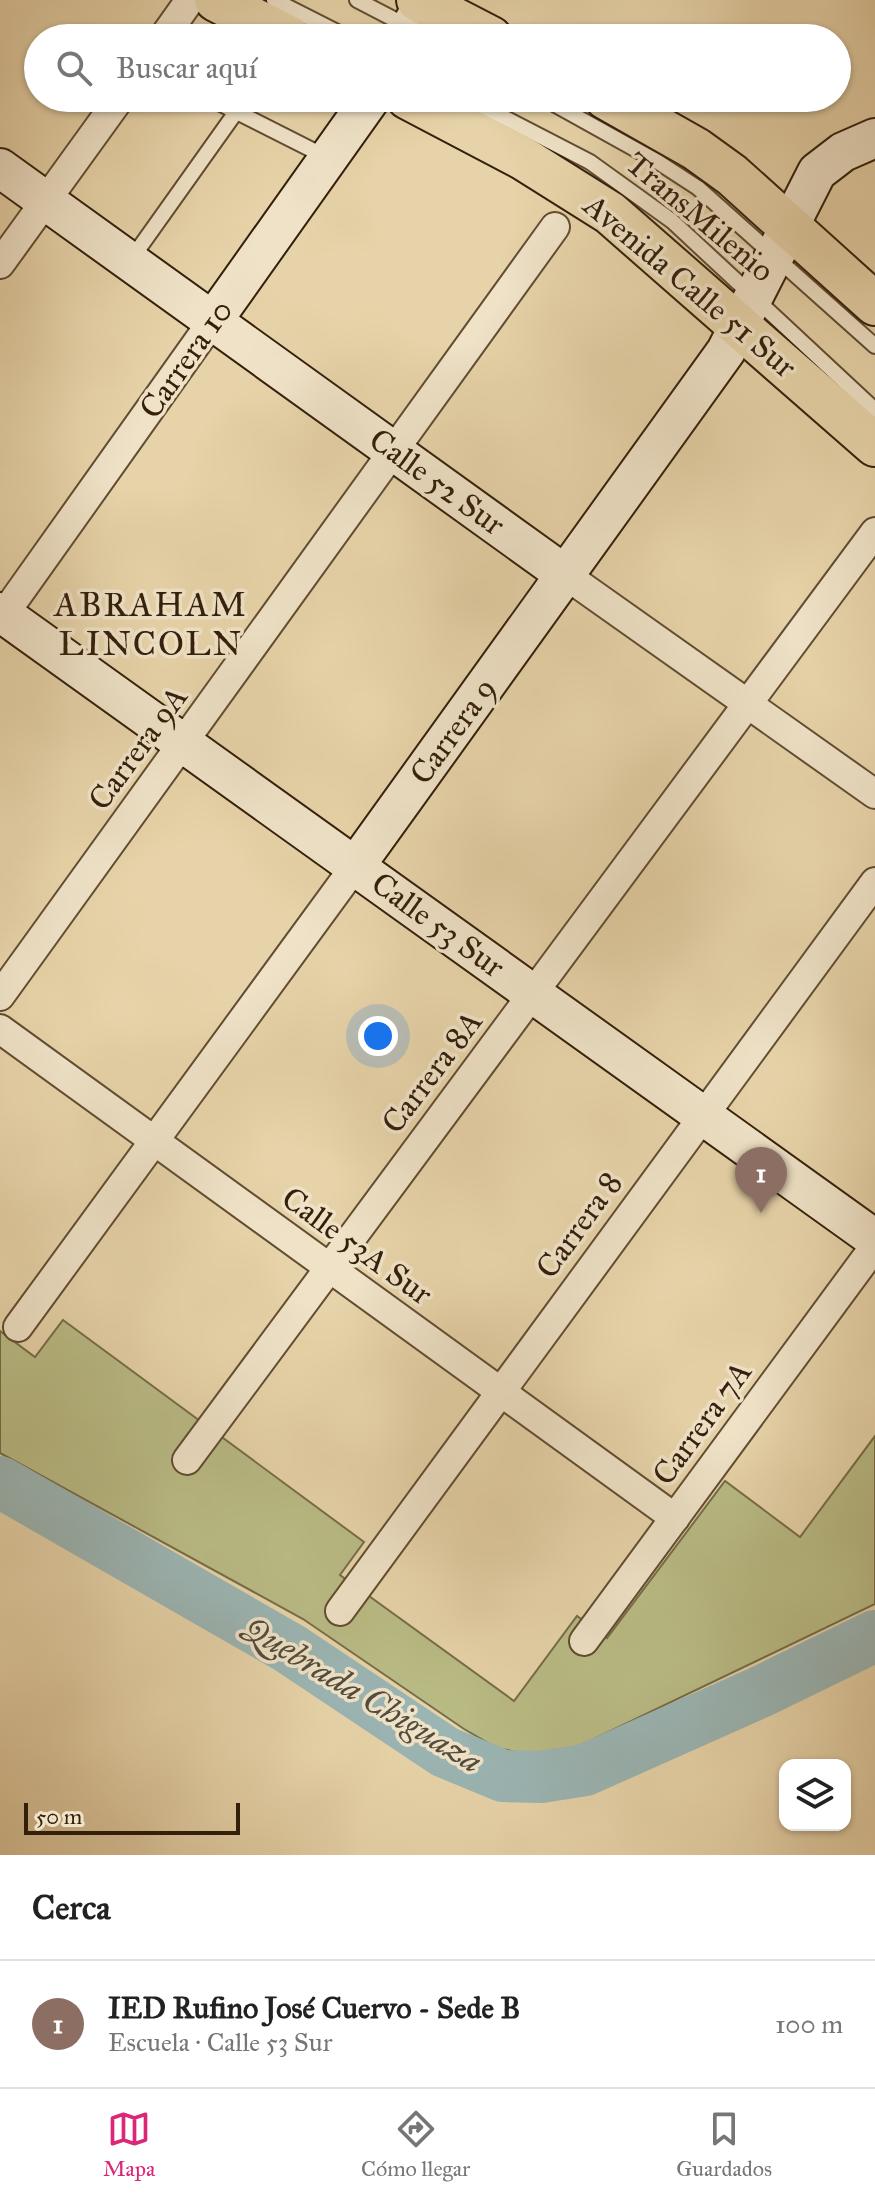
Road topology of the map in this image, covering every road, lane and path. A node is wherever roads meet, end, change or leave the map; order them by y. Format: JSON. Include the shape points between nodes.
{"nodes":[{"id":1,"x":190,"y":0,"type":"edge"},
{"id":2,"x":216,"y":0,"type":"edge"},
{"id":3,"x":274,"y":0,"type":"edge"},
{"id":4,"x":357,"y":0,"type":"edge"},
{"id":5,"x":419,"y":18,"type":"edge"},
{"id":6,"x":173,"y":24,"type":"edge"},
{"id":7,"x":263,"y":24,"type":"edge"},
{"id":8,"x":321,"y":24,"type":"edge"},
{"id":9,"x":441,"y":24,"type":"edge"},
{"id":10,"x":110,"y":112,"type":"edge"},
{"id":11,"x":236,"y":112,"type":"joint"},
{"id":12,"x":361,"y":112,"type":"edge"},
{"id":13,"x":435,"y":112,"type":"edge"},
{"id":14,"x":493,"y":112,"type":"edge"},
{"id":15,"x":567,"y":112,"type":"edge"},
{"id":16,"x":631,"y":112,"type":"edge"},
{"id":17,"x":875,"y":138,"type":"edge"},
{"id":18,"x":328,"y":158,"type":"junction"},
{"id":19,"x":0,"y":168,"type":"edge"},
{"id":20,"x":46,"y":201,"type":"junction"},
{"id":21,"x":555,"y":227,"type":"dead end"},
{"id":22,"x":783,"y":240,"type":"junction"},
{"id":23,"x":130,"y":261,"type":"junction"},
{"id":24,"x":0,"y":264,"type":"edge"},
{"id":25,"x":875,"y":304,"type":"edge"},
{"id":26,"x":748,"y":312,"type":"junction"},
{"id":27,"x":214,"y":319,"type":"junction"},
{"id":28,"x":875,"y":346,"type":"edge"},
{"id":29,"x":875,"y":410,"type":"edge"},
{"id":30,"x":875,"y":445,"type":"edge"},
{"id":31,"x":394,"y":451,"type":"junction"},
{"id":32,"x":875,"y":532,"type":"edge"},
{"id":33,"x":567,"y":576,"type":"junction"},
{"id":34,"x":1,"y":616,"type":"edge"},
{"id":35,"x":748,"y":703,"type":"junction"},
{"id":36,"x":183,"y":743,"type":"junction"},
{"id":37,"x":875,"y":794,"type":"edge"},
{"id":38,"x":356,"y":865,"type":"junction"},
{"id":39,"x":875,"y":882,"type":"edge"},
{"id":40,"x":533,"y":993,"type":"junction"},
{"id":41,"x":0,"y":996,"type":"edge"},
{"id":42,"x":0,"y":1029,"type":"edge"},
{"id":43,"x":703,"y":1115,"type":"junction"},
{"id":44,"x":154,"y":1141,"type":"junction"},
{"id":45,"x":875,"y":1239,"type":"edge"},
{"id":46,"x":875,"y":1246,"type":"edge"},
{"id":47,"x":330,"y":1268,"type":"junction"},
{"id":48,"x":18,"y":1327,"type":"dead end"},
{"id":49,"x":499,"y":1391,"type":"junction"},
{"id":50,"x":187,"y":1460,"type":"dead end"},
{"id":51,"x":675,"y":1518,"type":"junction"},
{"id":52,"x":340,"y":1611,"type":"dead end"},
{"id":53,"x":584,"y":1641,"type":"dead end"}],
"edges":[{"from":1,"to":6,"type":"street"},
{"from":2,"to":7,"type":"main road"},
{"from":3,"to":8,"type":"lane"},
{"from":4,"to":5,"type":"lane"},
{"from":5,"to":9,"type":"main road"},
{"from":10,"to":20,"type":"street"},
{"from":11,"to":18,"type":"lane"},
{"from":11,"to":23,"type":"lane"},
{"from":12,"to":18,"type":"street","name":"Carrera 10"},
{"from":13,"to":26,"type":"main road","name":"Avenida Calle 51 Sur","via":[[610,213]]},
{"from":14,"to":26,"type":"lane","name":"TransMilenio","via":[[590,162],[672,221]]},
{"from":15,"to":22,"type":"lane","name":"TransMilenio"},
{"from":16,"to":22,"type":"main road","via":[[696,149]]},
{"from":17,"to":22,"type":"street","name":"Carrera 9","via":[[843,152],[817,172]]},
{"from":18,"to":27,"type":"street","name":"Carrera 10"},
{"from":19,"to":20,"type":"street","name":"Calle 52 Sur"},
{"from":20,"to":23,"type":"street","name":"Calle 52 Sur"},
{"from":20,"to":24,"type":"street"},
{"from":21,"to":31,"type":"street","name":"Carrera 9A"},
{"from":22,"to":25,"type":"main road"},
{"from":22,"to":26,"type":"street","name":"Carrera 9"},
{"from":22,"to":28,"type":"lane","name":"TransMilenio"},
{"from":23,"to":27,"type":"street","name":"Calle 52 Sur"},
{"from":26,"to":29,"type":"lane","name":"TransMilenio"},
{"from":26,"to":30,"type":"main road","name":"Avenida Calle 51 Sur"},
{"from":26,"to":33,"type":"street","name":"Carrera 9"},
{"from":27,"to":31,"type":"street","name":"Calle 52 Sur"},
{"from":27,"to":34,"type":"street","name":"Carrera 10"},
{"from":31,"to":33,"type":"street","name":"Calle 52 Sur"},
{"from":31,"to":36,"type":"street","name":"Carrera 9A"},
{"from":32,"to":35,"type":"street","name":"Carrera 8A"},
{"from":33,"to":35,"type":"street","name":"Calle 52 Sur"},
{"from":33,"to":38,"type":"street","name":"Carrera 9"},
{"from":34,"to":36,"type":"street","name":"Calle 53 Sur"},
{"from":35,"to":37,"type":"street","name":"Calle 52 Sur"},
{"from":35,"to":40,"type":"street","name":"Carrera 8A"},
{"from":36,"to":38,"type":"street","name":"Calle 53 Sur"},
{"from":36,"to":41,"type":"street","name":"Carrera 9A"},
{"from":38,"to":40,"type":"street","name":"Calle 53 Sur"},
{"from":38,"to":44,"type":"street","name":"Carrera 9"},
{"from":39,"to":43,"type":"street","name":"Carrera 8"},
{"from":40,"to":43,"type":"street","name":"Calle 53 Sur"},
{"from":40,"to":47,"type":"street","name":"Carrera 8A"},
{"from":42,"to":44,"type":"street","name":"Calle 53A Sur"},
{"from":43,"to":45,"type":"street","name":"Calle 53 Sur"},
{"from":43,"to":49,"type":"street","name":"Carrera 8"},
{"from":44,"to":47,"type":"street","name":"Calle 53A Sur"},
{"from":44,"to":48,"type":"street","name":"Carrera 9"},
{"from":46,"to":51,"type":"street","name":"Carrera 7A"},
{"from":47,"to":49,"type":"street","name":"Calle 53A Sur"},
{"from":47,"to":50,"type":"street","name":"Carrera 8A"},
{"from":49,"to":51,"type":"street","name":"Calle 53A Sur"},
{"from":49,"to":52,"type":"street","name":"Carrera 8"},
{"from":51,"to":53,"type":"street","name":"Carrera 7A"}]}
